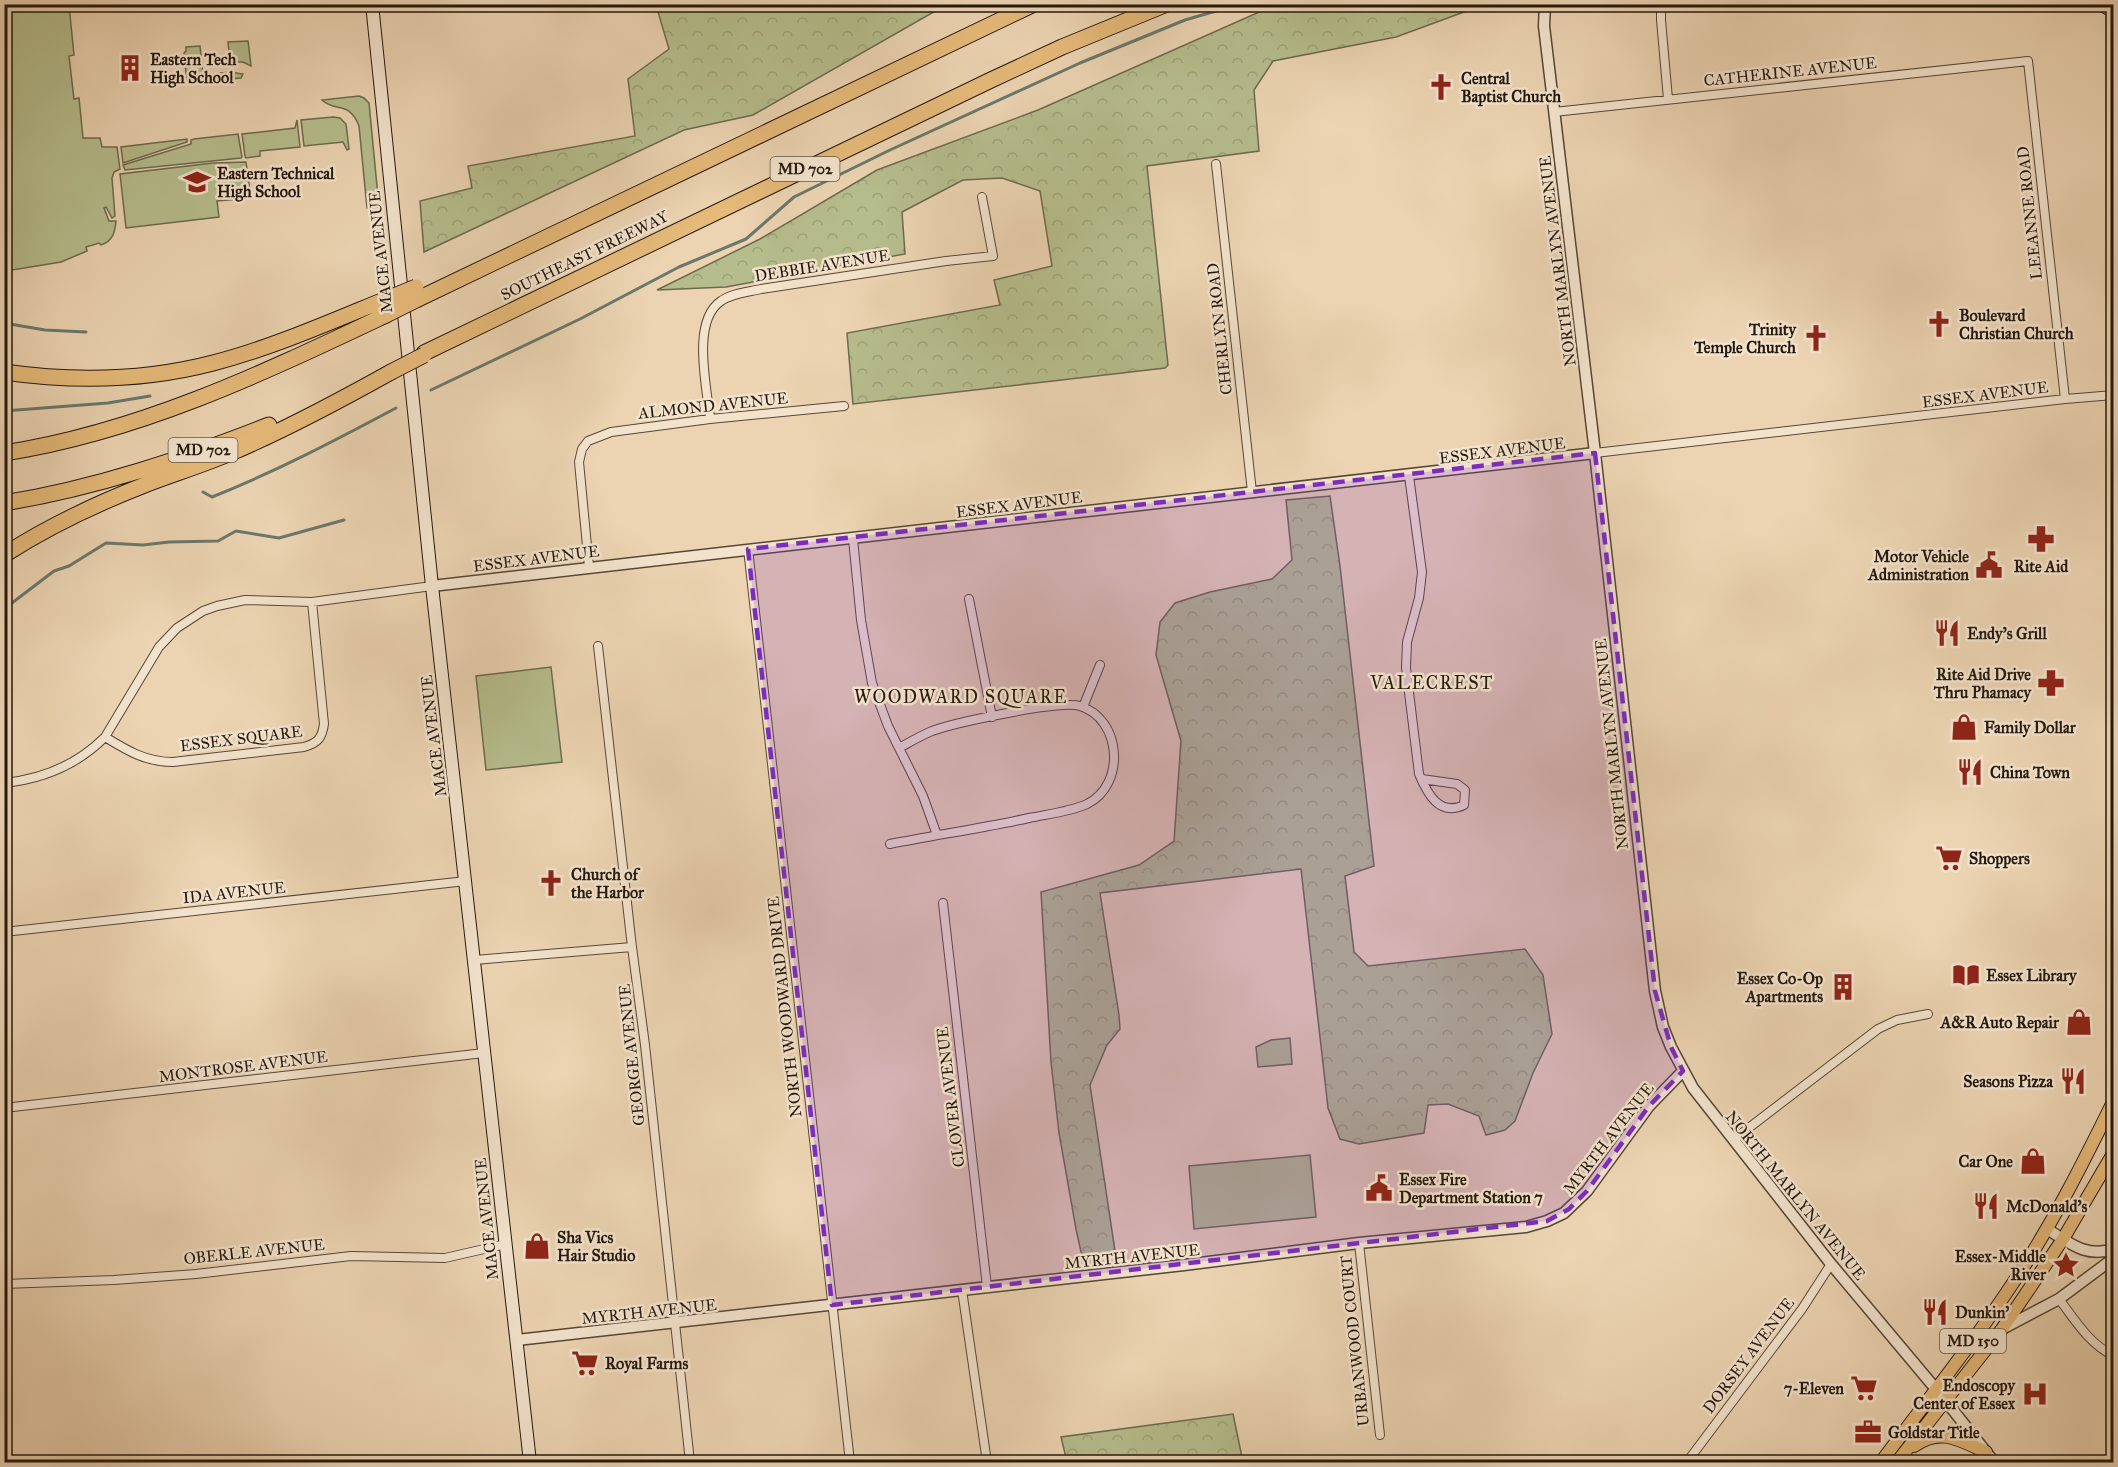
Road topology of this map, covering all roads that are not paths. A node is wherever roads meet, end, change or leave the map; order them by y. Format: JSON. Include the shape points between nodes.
{"nodes":[{"id":1,"x":372,"y":4,"type":"edge"},
{"id":2,"x":1034,"y":4,"type":"edge"},
{"id":3,"x":1167,"y":4,"type":"edge"},
{"id":4,"x":1545,"y":4,"type":"edge"},
{"id":5,"x":1661,"y":4,"type":"edge"},
{"id":6,"x":2103,"y":4,"type":"edge"},
{"id":7,"x":2114,"y":10,"type":"edge"},
{"id":8,"x":2028,"y":61,"type":"joint"},
{"id":9,"x":1668,"y":99,"type":"junction"},
{"id":10,"x":1554,"y":112,"type":"junction"},
{"id":11,"x":1216,"y":164,"type":"dead end"},
{"id":12,"x":982,"y":196,"type":"dead end"},
{"id":13,"x":385,"y":308,"type":"junction"},
{"id":14,"x":391,"y":370,"type":"junction"},
{"id":15,"x":4,"y":372,"type":"edge"},
{"id":16,"x":2114,"y":395,"type":"edge"},
{"id":17,"x":2065,"y":399,"type":"junction"},
{"id":18,"x":844,"y":406,"type":"dead end"},
{"id":19,"x":710,"y":419,"type":"junction"},
{"id":20,"x":4,"y":453,"type":"edge"},
{"id":21,"x":1595,"y":453,"type":"junction"},
{"id":22,"x":1409,"y":476,"type":"junction"},
{"id":23,"x":1252,"y":492,"type":"junction"},
{"id":24,"x":4,"y":503,"type":"edge"},
{"id":25,"x":853,"y":539,"type":"junction"},
{"id":26,"x":748,"y":549,"type":"junction"},
{"id":27,"x":4,"y":555,"type":"edge"},
{"id":28,"x":589,"y":567,"type":"junction"},
{"id":29,"x":432,"y":586,"type":"junction"},
{"id":30,"x":969,"y":599,"type":"dead end"},
{"id":31,"x":312,"y":602,"type":"junction"},
{"id":32,"x":598,"y":646,"type":"dead end"},
{"id":33,"x":1100,"y":665,"type":"dead end"},
{"id":34,"x":1083,"y":707,"type":"junction"},
{"id":35,"x":992,"y":717,"type":"junction"},
{"id":36,"x":105,"y":737,"type":"junction"},
{"id":37,"x":899,"y":748,"type":"junction"},
{"id":38,"x":1422,"y":779,"type":"junction"},
{"id":39,"x":4,"y":783,"type":"edge"},
{"id":40,"x":937,"y":835,"type":"junction"},
{"id":41,"x":890,"y":844,"type":"dead end"},
{"id":42,"x":466,"y":881,"type":"junction"},
{"id":43,"x":943,"y":903,"type":"dead end"},
{"id":44,"x":4,"y":932,"type":"edge"},
{"id":45,"x":632,"y":947,"type":"junction"},
{"id":46,"x":475,"y":960,"type":"junction"},
{"id":47,"x":1928,"y":1014,"type":"dead end"},
{"id":48,"x":484,"y":1053,"type":"junction"},
{"id":49,"x":1683,"y":1071,"type":"junction"},
{"id":50,"x":2114,"y":1100,"type":"edge"},
{"id":51,"x":4,"y":1108,"type":"edge"},
{"id":52,"x":1733,"y":1140,"type":"junction"},
{"id":53,"x":2114,"y":1152,"type":"edge"},
{"id":54,"x":2047,"y":1229,"type":"junction"},
{"id":55,"x":2063,"y":1239,"type":"junction"},
{"id":56,"x":1359,"y":1243,"type":"junction"},
{"id":57,"x":506,"y":1244,"type":"junction"},
{"id":58,"x":2114,"y":1249,"type":"edge"},
{"id":59,"x":2114,"y":1258,"type":"edge"},
{"id":60,"x":1831,"y":1264,"type":"junction"},
{"id":61,"x":4,"y":1284,"type":"edge"},
{"id":62,"x":987,"y":1287,"type":"junction"},
{"id":63,"x":962,"y":1290,"type":"junction"},
{"id":64,"x":2060,"y":1299,"type":"junction"},
{"id":65,"x":832,"y":1305,"type":"junction"},
{"id":66,"x":675,"y":1324,"type":"junction"},
{"id":67,"x":2002,"y":1329,"type":"junction"},
{"id":68,"x":517,"y":1340,"type":"junction"},
{"id":69,"x":2114,"y":1356,"type":"edge"},
{"id":70,"x":1935,"y":1389,"type":"junction"},
{"id":71,"x":1945,"y":1400,"type":"junction"},
{"id":72,"x":1380,"y":1435,"type":"dead end"},
{"id":73,"x":1905,"y":1451,"type":"junction"},
{"id":74,"x":1990,"y":1457,"type":"edge"},
{"id":75,"x":530,"y":1462,"type":"edge"},
{"id":76,"x":690,"y":1462,"type":"edge"},
{"id":77,"x":849,"y":1462,"type":"edge"},
{"id":78,"x":987,"y":1462,"type":"edge"},
{"id":79,"x":1687,"y":1462,"type":"edge"},
{"id":80,"x":1881,"y":1462,"type":"edge"},
{"id":81,"x":1897,"y":1462,"type":"edge"}],
"edges":[{"from":1,"to":29,"type":"main road","name":"MACE AVENUE"},
{"from":2,"to":13,"type":"highway","name":"SOUTHEAST FREEWAY","number":"MD 702","bridge":true,"via":[[541,240]]},
{"from":3,"to":14,"type":"highway","name":"SOUTHEAST FREEWAY","number":"MD 702","bridge":true,"via":[[991,80]]},
{"from":4,"to":10,"type":"street","name":"NORTH MARLYN AVENUE"},
{"from":5,"to":9,"type":"street"},
{"from":6,"to":7,"type":"highway"},
{"from":8,"to":9,"type":"street","name":"CATHERINE AVENUE"},
{"from":8,"to":17,"type":"street","name":"LEEANNE ROAD"},
{"from":9,"to":10,"type":"street","name":"CATHERINE AVENUE"},
{"from":10,"to":21,"type":"street","name":"NORTH MARLYN AVENUE"},
{"from":11,"to":23,"type":"street","name":"CHERLYN ROAD"},
{"from":12,"to":19,"type":"street","name":"DEBBIE AVENUE","via":[[993,256],[761,289],[719,302],[707,317],[703,336]]},
{"from":13,"to":15,"type":"highway","via":[[240,355],[154,375],[97,379]]},
{"from":13,"to":20,"type":"highway","via":[[256,376],[207,396],[112,428]]},
{"from":14,"to":24,"type":"highway","name":"SOUTHEAST FREEWAY","number":"MD 702","via":[[276,422],[188,456],[80,489]]},
{"from":14,"to":27,"type":"highway","via":[[280,431],[122,495]]},
{"from":16,"to":17,"type":"street","name":"ESSEX AVENUE"},
{"from":17,"to":21,"type":"street","name":"ESSEX AVENUE"},
{"from":18,"to":19,"type":"street","name":"ALMOND AVENUE"},
{"from":19,"to":28,"type":"street","name":"ALMOND AVENUE","via":[[611,432],[588,441],[579,462]]},
{"from":21,"to":22,"type":"street","name":"ESSEX AVENUE"},
{"from":21,"to":49,"type":"street","name":"NORTH MARLYN AVENUE","via":[[1655,991],[1663,1027]]},
{"from":22,"to":23,"type":"street","name":"ESSEX AVENUE"},
{"from":22,"to":38,"type":"street","via":[[1422,572],[1407,642],[1406,669]]},
{"from":23,"to":25,"type":"street","name":"ESSEX AVENUE"},
{"from":25,"to":26,"type":"street","name":"ESSEX AVENUE"},
{"from":25,"to":37,"type":"street","via":[[868,669],[882,713]]},
{"from":26,"to":28,"type":"street","name":"ESSEX AVENUE"},
{"from":26,"to":65,"type":"street","name":"NORTH WOODWARD DRIVE"},
{"from":28,"to":29,"type":"street","name":"ESSEX AVENUE"},
{"from":29,"to":31,"type":"street","name":"ESSEX AVENUE"},
{"from":29,"to":42,"type":"main road","name":"MACE AVENUE"},
{"from":30,"to":35,"type":"street"},
{"from":31,"to":36,"type":"street","name":"ESSEX AVENUE","via":[[245,600],[217,606],[190,619],[159,647]]},
{"from":31,"to":36,"type":"street","name":"ESSEX SQUARE","via":[[324,724],[322,736],[316,742],[304,747],[159,762],[143,759]]},
{"from":32,"to":45,"type":"street","name":"GEORGE AVENUE"},
{"from":33,"to":34,"type":"street"},
{"from":34,"to":35,"type":"street","via":[[1063,705]]},
{"from":34,"to":40,"type":"street","via":[[1102,722],[1115,750],[1112,772],[1103,792],[1066,811]]},
{"from":35,"to":37,"type":"street","via":[[942,728]]},
{"from":36,"to":39,"type":"street","name":"ESSEX AVENUE","via":[[58,770],[36,779]]},
{"from":37,"to":40,"type":"street"},
{"from":38,"to":38,"type":"street","via":[[1431,797],[1445,808],[1464,805],[1465,790],[1457,784]]},
{"from":40,"to":41,"type":"street"},
{"from":42,"to":44,"type":"street","name":"IDA AVENUE"},
{"from":42,"to":46,"type":"main road","name":"MACE AVENUE"},
{"from":43,"to":62,"type":"street","name":"CLOVER AVENUE"},
{"from":45,"to":46,"type":"street"},
{"from":45,"to":66,"type":"street","name":"GEORGE AVENUE"},
{"from":46,"to":48,"type":"main road","name":"MACE AVENUE"},
{"from":47,"to":52,"type":"street","via":[[1897,1020],[1878,1029]]},
{"from":48,"to":51,"type":"street","name":"MONTROSE AVENUE"},
{"from":48,"to":57,"type":"main road","name":"MACE AVENUE"},
{"from":49,"to":52,"type":"street","name":"NORTH MARLYN AVENUE"},
{"from":49,"to":56,"type":"street","name":"MYRTH AVENUE","via":[[1649,1106],[1587,1191],[1564,1213],[1526,1227]]},
{"from":50,"to":54,"type":"main road","number":"MD 150"},
{"from":52,"to":60,"type":"street","name":"NORTH MARLYN AVENUE"},
{"from":53,"to":55,"type":"main road","number":"MD 150"},
{"from":54,"to":55,"type":"street"},
{"from":54,"to":70,"type":"main road","number":"MD 150","via":[[1984,1325]]},
{"from":55,"to":58,"type":"street","via":[[2092,1252]]},
{"from":55,"to":67,"type":"main road","number":"MD 150"},
{"from":56,"to":62,"type":"street","name":"MYRTH AVENUE"},
{"from":56,"to":72,"type":"street","name":"URBANWOOD COURT"},
{"from":57,"to":61,"type":"street","name":"OBERLE AVENUE","via":[[445,1258],[351,1256],[196,1274]]},
{"from":57,"to":68,"type":"main road","name":"MACE AVENUE"},
{"from":59,"to":64,"type":"street"},
{"from":60,"to":70,"type":"street","name":"NORTH MARLYN AVENUE"},
{"from":60,"to":79,"type":"street","name":"DORSEY AVENUE","via":[[1802,1309]]},
{"from":62,"to":63,"type":"street","name":"MYRTH AVENUE"},
{"from":63,"to":65,"type":"street","name":"MYRTH AVENUE"},
{"from":63,"to":78,"type":"street"},
{"from":64,"to":67,"type":"street"},
{"from":64,"to":69,"type":"street","via":[[2090,1339]]},
{"from":65,"to":66,"type":"street","name":"MYRTH AVENUE"},
{"from":65,"to":77,"type":"street","name":"NORTH WOODWARD DRIVE"},
{"from":66,"to":68,"type":"street","name":"MYRTH AVENUE"},
{"from":66,"to":76,"type":"street","name":"GEORGE AVENUE"},
{"from":67,"to":71,"type":"main road","number":"MD 150"},
{"from":68,"to":75,"type":"main road","name":"MACE AVENUE"},
{"from":70,"to":71,"type":"street","name":"NORTH MARLYN AVENUE"},
{"from":70,"to":80,"type":"main road","number":"MD 150"},
{"from":71,"to":73,"type":"main road","number":"MD 150"},
{"from":71,"to":74,"type":"street","name":"NORTH MARLYN AVENUE"},
{"from":73,"to":74,"type":"main road","via":[[1934,1435],[1962,1441]]},
{"from":73,"to":81,"type":"main road","number":"MD 150"}]}
